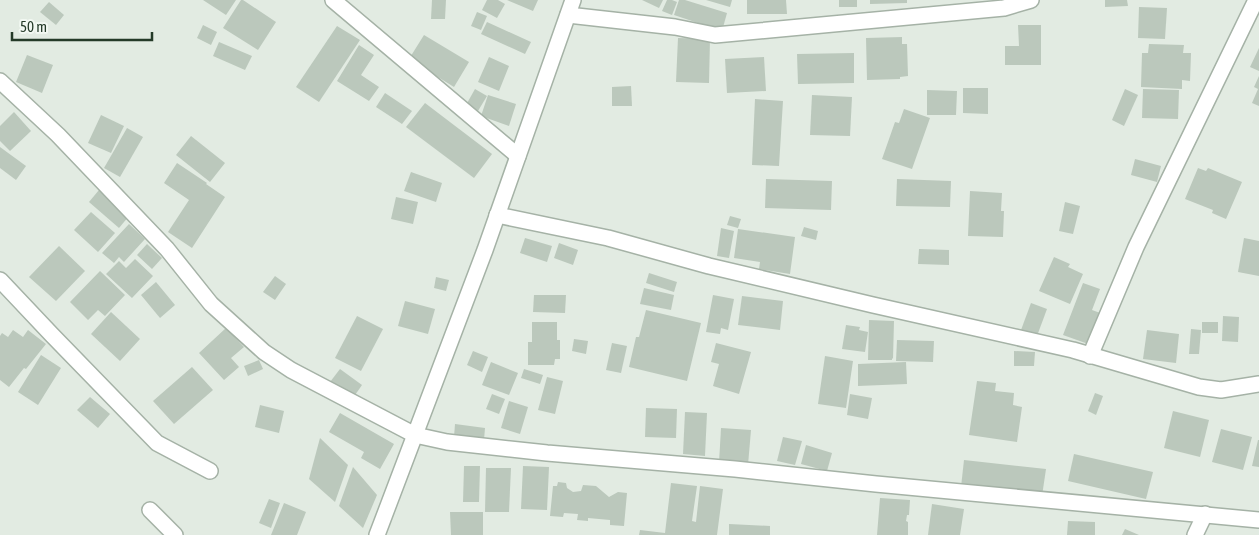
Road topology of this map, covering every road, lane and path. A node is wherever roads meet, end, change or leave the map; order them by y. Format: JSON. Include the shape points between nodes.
{"nodes":[{"id":1,"x":333,"y":0,"type":"edge"},
{"id":2,"x":573,"y":0,"type":"edge"},
{"id":3,"x":1031,"y":0,"type":"edge"},
{"id":4,"x":1256,"y":0,"type":"edge"},
{"id":5,"x":568,"y":16,"type":"junction"},
{"id":6,"x":0,"y":81,"type":"edge"},
{"id":7,"x":518,"y":156,"type":"junction"},
{"id":8,"x":497,"y":215,"type":"junction"},
{"id":9,"x":0,"y":280,"type":"edge"},
{"id":10,"x":1090,"y":356,"type":"junction"},
{"id":11,"x":1259,"y":384,"type":"edge"},
{"id":12,"x":415,"y":435,"type":"junction"},
{"id":13,"x":210,"y":471,"type":"dead end"},
{"id":14,"x":150,"y":510,"type":"dead end"},
{"id":15,"x":1205,"y":514,"type":"junction"},
{"id":16,"x":1259,"y":520,"type":"edge"},
{"id":17,"x":175,"y":535,"type":"edge"},
{"id":18,"x":377,"y":535,"type":"edge"},
{"id":19,"x":1195,"y":535,"type":"edge"}],
"edges":[{"from":1,"to":7,"type":"street"},
{"from":2,"to":5,"type":"street"},
{"from":3,"to":5,"type":"street","via":[[1004,8],[714,35],[675,27]]},
{"from":4,"to":10,"type":"street","via":[[1136,247]]},
{"from":5,"to":7,"type":"street"},
{"from":6,"to":12,"type":"street","via":[[58,135],[167,250],[211,304],[264,352],[291,370]]},
{"from":7,"to":8,"type":"street"},
{"from":8,"to":10,"type":"street","via":[[608,238],[709,266]]},
{"from":8,"to":12,"type":"street"},
{"from":9,"to":13,"type":"street","via":[[157,443]]},
{"from":10,"to":11,"type":"street","via":[[1199,388],[1221,390]]},
{"from":12,"to":15,"type":"street","via":[[447,442],[547,453]]},
{"from":12,"to":18,"type":"street"},
{"from":14,"to":17,"type":"street"},
{"from":15,"to":16,"type":"street"},
{"from":15,"to":19,"type":"street"}]}
